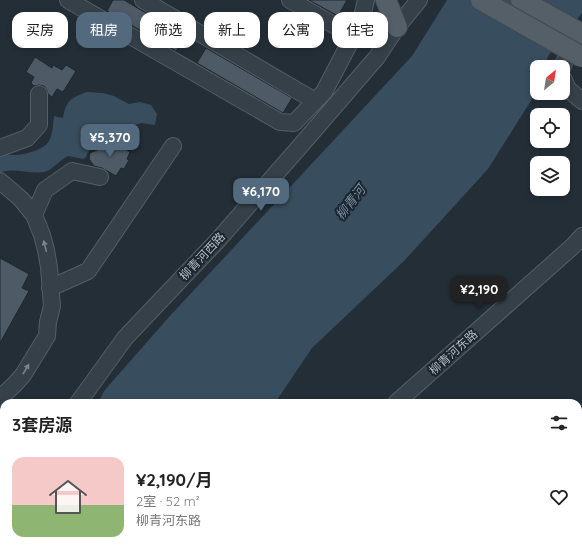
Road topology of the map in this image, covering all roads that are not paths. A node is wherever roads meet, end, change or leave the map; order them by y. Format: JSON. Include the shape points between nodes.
{"nodes":[{"id":1,"x":68,"y":0,"type":"edge"},
{"id":2,"x":144,"y":0,"type":"edge"},
{"id":3,"x":290,"y":0,"type":"edge"},
{"id":4,"x":366,"y":0,"type":"edge"},
{"id":5,"x":386,"y":0,"type":"edge"},
{"id":6,"x":419,"y":0,"type":"edge"},
{"id":7,"x":481,"y":0,"type":"edge"},
{"id":8,"x":521,"y":0,"type":"edge"},
{"id":9,"x":363,"y":12,"type":"edge"},
{"id":10,"x":332,"y":24,"type":"edge"},
{"id":11,"x":397,"y":27,"type":"junction"},
{"id":12,"x":582,"y":35,"type":"edge"},
{"id":13,"x":347,"y":48,"type":"edge"},
{"id":14,"x":582,"y":56,"type":"edge"},
{"id":15,"x":566,"y":60,"type":"edge"},
{"id":16,"x":570,"y":91,"type":"edge"},
{"id":17,"x":40,"y":94,"type":"dead end"},
{"id":18,"x":315,"y":101,"type":"junction"},
{"id":19,"x":582,"y":101,"type":"edge"},
{"id":20,"x":173,"y":146,"type":"dead end"},
{"id":21,"x":0,"y":148,"type":"edge"},
{"id":22,"x":100,"y":177,"type":"dead end"},
{"id":23,"x":1,"y":182,"type":"edge"},
{"id":24,"x":34,"y":215,"type":"junction"},
{"id":25,"x":582,"y":236,"type":"edge"},
{"id":26,"x":50,"y":288,"type":"junction"},
{"id":27,"x":0,"y":398,"type":"edge"},
{"id":28,"x":81,"y":399,"type":"edge"},
{"id":29,"x":401,"y":399,"type":"edge"}],
"edges":[{"from":1,"to":18,"type":"street","via":[[280,122],[294,123]]},
{"from":2,"to":18,"type":"street"},
{"from":3,"to":10,"type":"street"},
{"from":4,"to":9,"type":"street"},
{"from":5,"to":11,"type":"main road"},
{"from":6,"to":11,"type":"street","name":"柳青河西路"},
{"from":7,"to":14,"type":"main road","bridge":true},
{"from":8,"to":12,"type":"main road"},
{"from":11,"to":28,"type":"street","name":"柳青河西路","via":[[377,57],[234,221],[125,338]]},
{"from":12,"to":15,"type":"street"},
{"from":13,"to":18,"type":"street","via":[[324,92]]},
{"from":16,"to":19,"type":"street"},
{"from":17,"to":21,"type":"street","via":[[39,125],[27,138]]},
{"from":20,"to":26,"type":"street","via":[[88,271]]},
{"from":22,"to":24,"type":"street","via":[[72,171],[45,190]]},
{"from":23,"to":24,"type":"street","via":[[21,199]]},
{"from":26,"to":24,"type":"street","one_way":true,"via":[[46,250]]},
{"from":25,"to":29,"type":"street","name":"柳青河东路","via":[[574,246]]},
{"from":27,"to":26,"type":"street","one_way":true,"via":[[23,375],[47,336],[52,306]]}]}
